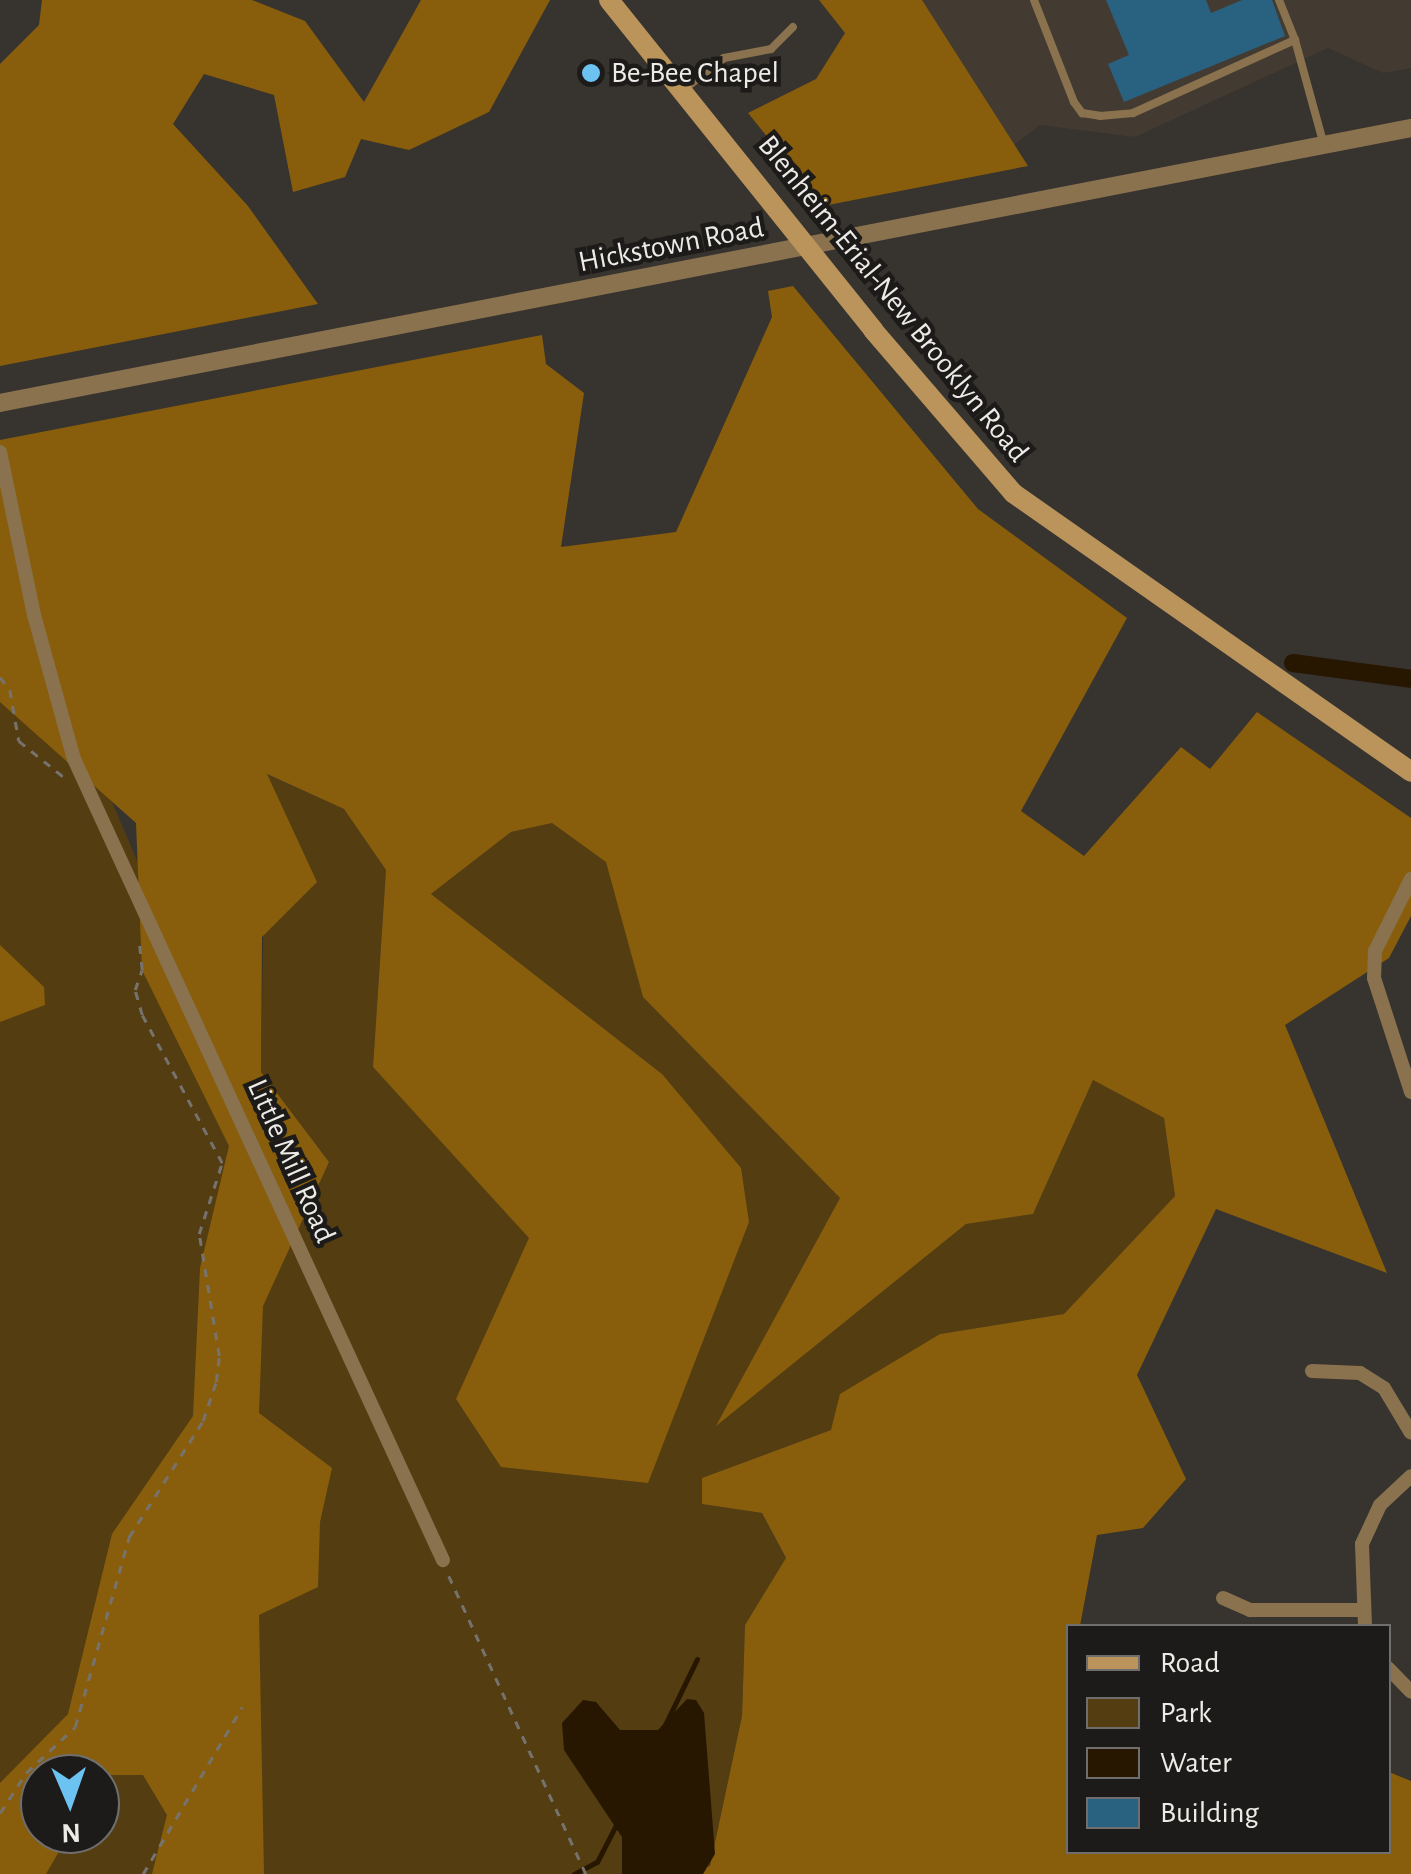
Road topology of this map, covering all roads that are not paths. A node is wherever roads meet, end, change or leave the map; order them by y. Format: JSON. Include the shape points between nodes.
{"nodes":[{"id":1,"x":609,"y":0,"type":"edge"},
{"id":2,"x":1034,"y":0,"type":"edge"},
{"id":3,"x":1279,"y":0,"type":"edge"},
{"id":4,"x":794,"y":27,"type":"dead end"},
{"id":5,"x":1295,"y":40,"type":"junction"},
{"id":6,"x":683,"y":90,"type":"junction"},
{"id":7,"x":1411,"y":128,"type":"edge"},
{"id":8,"x":1324,"y":145,"type":"junction"},
{"id":9,"x":812,"y":246,"type":"junction"},
{"id":10,"x":0,"y":404,"type":"edge"},
{"id":11,"x":0,"y":452,"type":"edge"},
{"id":12,"x":1411,"y":772,"type":"edge"},
{"id":13,"x":1411,"y":879,"type":"edge"},
{"id":14,"x":1411,"y":1092,"type":"edge"},
{"id":15,"x":1312,"y":1371,"type":"dead end"},
{"id":16,"x":1411,"y":1434,"type":"edge"},
{"id":17,"x":1411,"y":1476,"type":"edge"},
{"id":18,"x":442,"y":1560,"type":"road end"},
{"id":19,"x":1224,"y":1598,"type":"dead end"},
{"id":20,"x":1361,"y":1610,"type":"junction"},
{"id":21,"x":1365,"y":1624,"type":"edge"},
{"id":22,"x":1391,"y":1671,"type":"edge"},
{"id":23,"x":1411,"y":1692,"type":"edge"}],
"edges":[{"from":1,"to":6,"type":"main road","name":"Blenheim-Erial-New Brooklyn Road"},
{"from":2,"to":5,"type":"lane","via":[[1074,102],[1082,113],[1100,116],[1133,113]]},
{"from":3,"to":5,"type":"lane"},
{"from":4,"to":6,"type":"lane","via":[[772,48],[724,58]]},
{"from":5,"to":8,"type":"lane"},
{"from":6,"to":9,"type":"main road","name":"Blenheim-Erial-New Brooklyn Road"},
{"from":7,"to":8,"type":"street","name":"Hickstown Road"},
{"from":8,"to":9,"type":"street","name":"Hickstown Road"},
{"from":9,"to":10,"type":"street","name":"Hickstown Road"},
{"from":9,"to":12,"type":"main road","name":"Blenheim-Erial-New Brooklyn Road","via":[[873,330],[1013,493]]},
{"from":11,"to":18,"type":"street","name":"Little Mill Road","via":[[34,615],[74,759]]},
{"from":13,"to":14,"type":"street","via":[[1375,951],[1374,978]]},
{"from":15,"to":16,"type":"street","via":[[1334,1368],[1372,1380],[1384,1388]]},
{"from":17,"to":20,"type":"street","via":[[1380,1505],[1362,1544]]},
{"from":19,"to":20,"type":"street","via":[[1250,1610]]},
{"from":20,"to":21,"type":"street"},
{"from":22,"to":23,"type":"street"}]}
